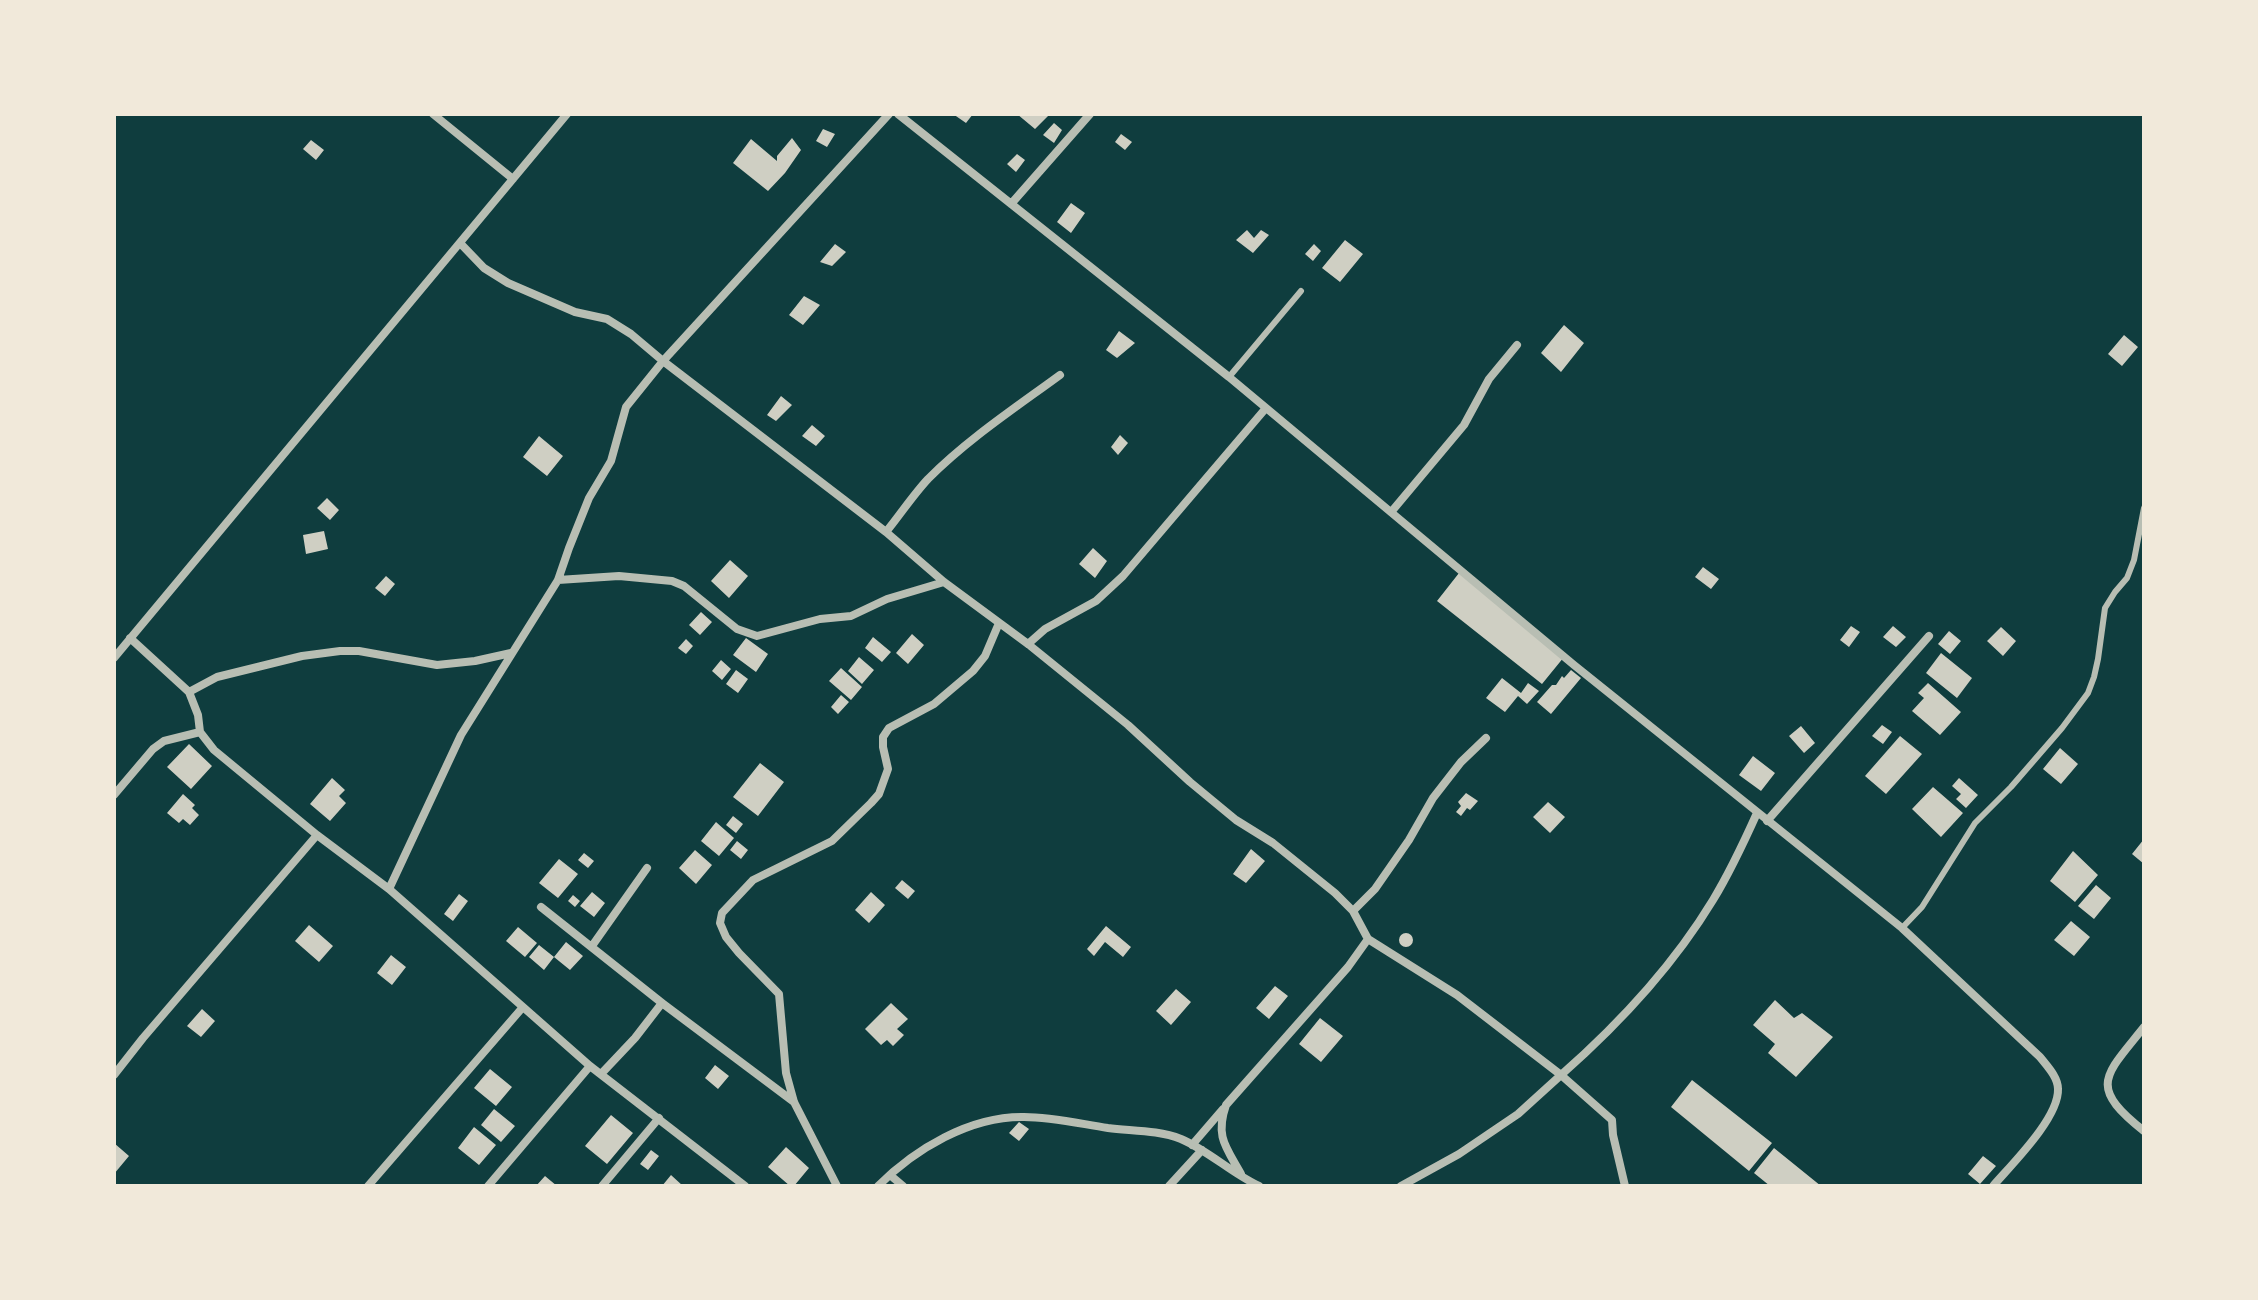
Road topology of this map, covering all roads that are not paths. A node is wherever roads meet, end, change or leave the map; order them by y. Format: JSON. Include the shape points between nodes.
{"nodes":[{"id":1,"x":433,"y":114,"type":"edge"},
{"id":2,"x":567,"y":114,"type":"edge"},
{"id":3,"x":889,"y":114,"type":"edge"},
{"id":4,"x":898,"y":114,"type":"edge"},
{"id":5,"x":1090,"y":114,"type":"edge"},
{"id":6,"x":513,"y":179,"type":"junction"},
{"id":7,"x":1011,"y":204,"type":"junction"},
{"id":8,"x":460,"y":243,"type":"junction"},
{"id":9,"x":1301,"y":291,"type":"dead end"},
{"id":10,"x":1517,"y":345,"type":"dead end"},
{"id":11,"x":663,"y":361,"type":"junction"},
{"id":12,"x":1060,"y":375,"type":"dead end"},
{"id":13,"x":1229,"y":377,"type":"junction"},
{"id":14,"x":1266,"y":408,"type":"junction"},
{"id":15,"x":2144,"y":508,"type":"edge"},
{"id":16,"x":1392,"y":511,"type":"junction"},
{"id":17,"x":886,"y":532,"type":"junction"},
{"id":18,"x":558,"y":580,"type":"junction"},
{"id":19,"x":944,"y":582,"type":"junction"},
{"id":20,"x":999,"y":623,"type":"junction"},
{"id":21,"x":1929,"y":636,"type":"dead end"},
{"id":22,"x":130,"y":638,"type":"junction"},
{"id":23,"x":1028,"y":644,"type":"junction"},
{"id":24,"x":511,"y":653,"type":"junction"},
{"id":25,"x":114,"y":658,"type":"edge"},
{"id":26,"x":189,"y":692,"type":"junction"},
{"id":27,"x":200,"y":732,"type":"junction"},
{"id":28,"x":1486,"y":738,"type":"dead end"},
{"id":29,"x":114,"y":795,"type":"edge"},
{"id":30,"x":1757,"y":813,"type":"junction"},
{"id":31,"x":1767,"y":821,"type":"junction"},
{"id":32,"x":317,"y":835,"type":"junction"},
{"id":33,"x":647,"y":868,"type":"dead end"},
{"id":34,"x":389,"y":889,"type":"junction"},
{"id":35,"x":541,"y":907,"type":"dead end"},
{"id":36,"x":1353,"y":911,"type":"junction"},
{"id":37,"x":1902,"y":928,"type":"junction"},
{"id":38,"x":1368,"y":939,"type":"junction"},
{"id":39,"x":592,"y":946,"type":"junction"},
{"id":40,"x":662,"y":1003,"type":"junction"},
{"id":41,"x":523,"y":1007,"type":"junction"},
{"id":42,"x":2144,"y":1027,"type":"edge"},
{"id":43,"x":590,"y":1066,"type":"junction"},
{"id":44,"x":601,"y":1074,"type":"junction"},
{"id":45,"x":114,"y":1075,"type":"edge"},
{"id":46,"x":1561,"y":1075,"type":"junction"},
{"id":47,"x":794,"y":1102,"type":"junction"},
{"id":48,"x":1226,"y":1105,"type":"junction"},
{"id":49,"x":659,"y":1118,"type":"junction"},
{"id":50,"x":2144,"y":1131,"type":"edge"},
{"id":51,"x":1192,"y":1145,"type":"junction"},
{"id":52,"x":1202,"y":1150,"type":"junction"},
{"id":53,"x":890,"y":1175,"type":"junction"},
{"id":54,"x":1245,"y":1182,"type":"edge"},
{"id":55,"x":368,"y":1186,"type":"edge"},
{"id":56,"x":488,"y":1186,"type":"edge"},
{"id":57,"x":602,"y":1186,"type":"edge"},
{"id":58,"x":745,"y":1186,"type":"edge"},
{"id":59,"x":837,"y":1186,"type":"edge"},
{"id":60,"x":878,"y":1186,"type":"edge"},
{"id":61,"x":903,"y":1186,"type":"edge"},
{"id":62,"x":1169,"y":1186,"type":"edge"},
{"id":63,"x":1259,"y":1186,"type":"edge"},
{"id":64,"x":1401,"y":1186,"type":"edge"},
{"id":65,"x":1625,"y":1186,"type":"edge"},
{"id":66,"x":1993,"y":1186,"type":"edge"}],
"edges":[{"from":1,"to":6,"type":"street"},
{"from":2,"to":6,"type":"street"},
{"from":3,"to":11,"type":"street"},
{"from":4,"to":7,"type":"street"},
{"from":5,"to":7,"type":"street"},
{"from":6,"to":8,"type":"street"},
{"from":7,"to":13,"type":"street"},
{"from":8,"to":11,"type":"street","via":[[508,283],[575,312],[607,319]]},
{"from":8,"to":22,"type":"street"},
{"from":9,"to":13,"type":"lane"},
{"from":10,"to":16,"type":"street","via":[[1489,379],[1464,425]]},
{"from":11,"to":17,"type":"street"},
{"from":11,"to":18,"type":"street","via":[[626,407],[611,461],[589,498]]},
{"from":12,"to":17,"type":"street","via":[[951,457]]},
{"from":13,"to":14,"type":"street"},
{"from":14,"to":16,"type":"street"},
{"from":14,"to":23,"type":"street","via":[[1123,576],[1096,601]]},
{"from":15,"to":37,"type":"lane","via":[[2127,578],[2105,608],[2088,693],[1975,823],[1922,907]]},
{"from":16,"to":30,"type":"street"},
{"from":17,"to":19,"type":"street"},
{"from":18,"to":19,"type":"street","via":[[619,576],[672,581],[737,629],[757,636],[851,616]]},
{"from":18,"to":24,"type":"street"},
{"from":19,"to":20,"type":"street"},
{"from":20,"to":23,"type":"street"},
{"from":20,"to":47,"type":"street","via":[[973,671],[934,704],[889,728],[883,737],[888,769],[871,803],[832,841],[753,880],[722,913],[726,937],[779,994]]},
{"from":21,"to":31,"type":"street"},
{"from":22,"to":25,"type":"street"},
{"from":22,"to":26,"type":"street"},
{"from":23,"to":36,"type":"street"},
{"from":24,"to":26,"type":"street","via":[[437,665],[340,651],[217,677]]},
{"from":24,"to":34,"type":"street","via":[[461,735]]},
{"from":26,"to":27,"type":"street"},
{"from":27,"to":29,"type":"street","via":[[153,749]]},
{"from":27,"to":32,"type":"street","via":[[214,750]]},
{"from":28,"to":36,"type":"street","via":[[1433,798],[1375,889]]},
{"from":30,"to":31,"type":"street"},
{"from":30,"to":46,"type":"street","via":[[1713,900],[1673,957],[1622,1019]]},
{"from":31,"to":37,"type":"street"},
{"from":32,"to":34,"type":"street"},
{"from":32,"to":45,"type":"street"},
{"from":33,"to":39,"type":"street"},
{"from":34,"to":41,"type":"street"},
{"from":35,"to":39,"type":"street"},
{"from":36,"to":38,"type":"street"},
{"from":37,"to":66,"type":"street","via":[[2054,1075],[2058,1088],[2046,1123]]},
{"from":38,"to":46,"type":"street","via":[[1457,995]]},
{"from":38,"to":48,"type":"street"},
{"from":39,"to":40,"type":"street"},
{"from":40,"to":44,"type":"street"},
{"from":40,"to":47,"type":"street"},
{"from":41,"to":43,"type":"street"},
{"from":41,"to":55,"type":"street"},
{"from":42,"to":50,"type":"street","via":[[2108,1080],[2113,1103]]},
{"from":43,"to":44,"type":"street"},
{"from":43,"to":56,"type":"street"},
{"from":44,"to":49,"type":"street"},
{"from":46,"to":64,"type":"street","via":[[1518,1114]]},
{"from":46,"to":65,"type":"street","via":[[1612,1120]]},
{"from":47,"to":59,"type":"street"},
{"from":48,"to":51,"type":"street"},
{"from":48,"to":54,"type":"street","via":[[1222,1140]]},
{"from":49,"to":57,"type":"street"},
{"from":49,"to":58,"type":"street"},
{"from":51,"to":52,"type":"street"},
{"from":51,"to":53,"type":"street","via":[[1157,1133],[1000,1118],[943,1139]]},
{"from":52,"to":54,"type":"street"},
{"from":52,"to":62,"type":"street"},
{"from":53,"to":60,"type":"street"},
{"from":53,"to":61,"type":"street"},
{"from":54,"to":63,"type":"street"}]}
